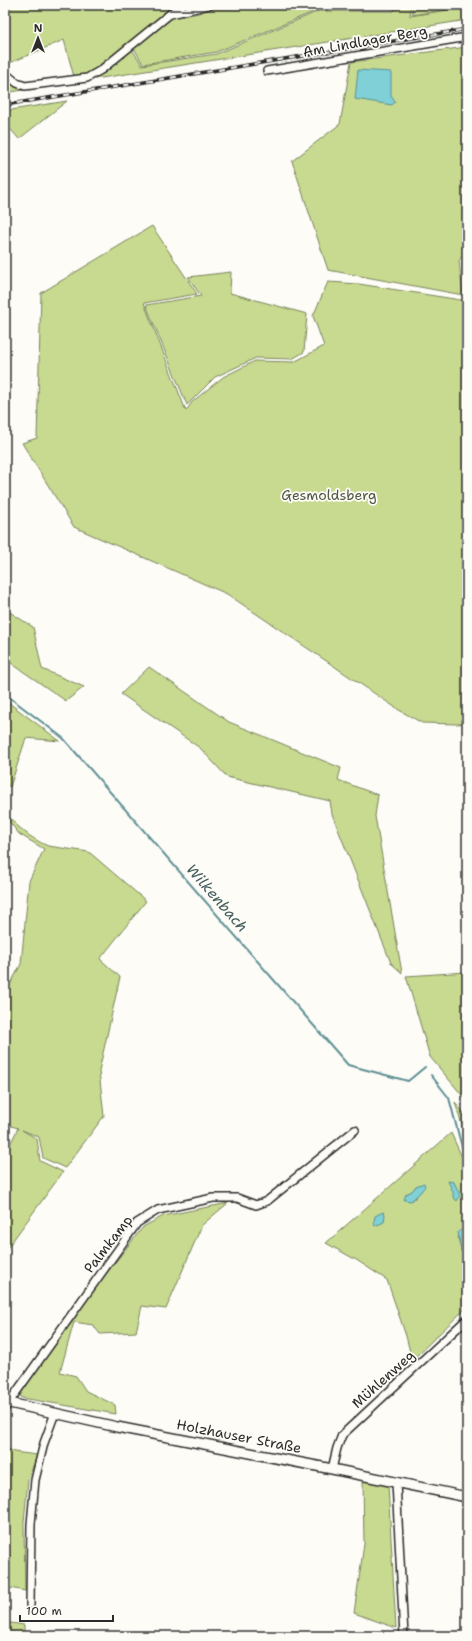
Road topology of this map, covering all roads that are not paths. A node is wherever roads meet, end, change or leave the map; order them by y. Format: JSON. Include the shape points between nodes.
{"nodes":[{"id":1,"x":181,"y":5,"type":"edge"},
{"id":2,"x":209,"y":5,"type":"edge"},
{"id":3,"x":171,"y":14,"type":"junction"},
{"id":4,"x":467,"y":37,"type":"edge"},
{"id":5,"x":267,"y":71,"type":"dead end"},
{"id":6,"x":5,"y":73,"type":"edge"},
{"id":7,"x":355,"y":1130,"type":"dead end"},
{"id":8,"x":467,"y":1319,"type":"edge"},
{"id":9,"x":6,"y":1404,"type":"edge"},
{"id":10,"x":55,"y":1413,"type":"junction"},
{"id":11,"x":332,"y":1469,"type":"junction"},
{"id":12,"x":396,"y":1482,"type":"junction"},
{"id":13,"x":467,"y":1497,"type":"edge"},
{"id":14,"x":30,"y":1605,"type":"dead end"},
{"id":15,"x":404,"y":1636,"type":"edge"}],
"edges":[{"from":1,"to":3,"type":"street"},
{"from":2,"to":3,"type":"street"},
{"from":3,"to":6,"type":"street","via":[[101,70],[87,78],[25,86],[16,84]]},
{"from":4,"to":5,"type":"street","name":"Am Lindlager Berg"},
{"from":7,"to":9,"type":"street","name":"Palmkamp","via":[[267,1201],[256,1205],[237,1198],[213,1198],[158,1210],[137,1223]]},
{"from":8,"to":11,"type":"street","name":"Mühlenweg","via":[[342,1434]]},
{"from":9,"to":10,"type":"street","name":"Holzhauser Straße"},
{"from":10,"to":11,"type":"street","name":"Holzhauser Straße"},
{"from":10,"to":14,"type":"street","via":[[35,1480],[31,1524]]},
{"from":11,"to":12,"type":"street","name":"Holzhauser Straße"},
{"from":12,"to":13,"type":"street","name":"Holzhauser Straße"},
{"from":12,"to":15,"type":"street"}]}
